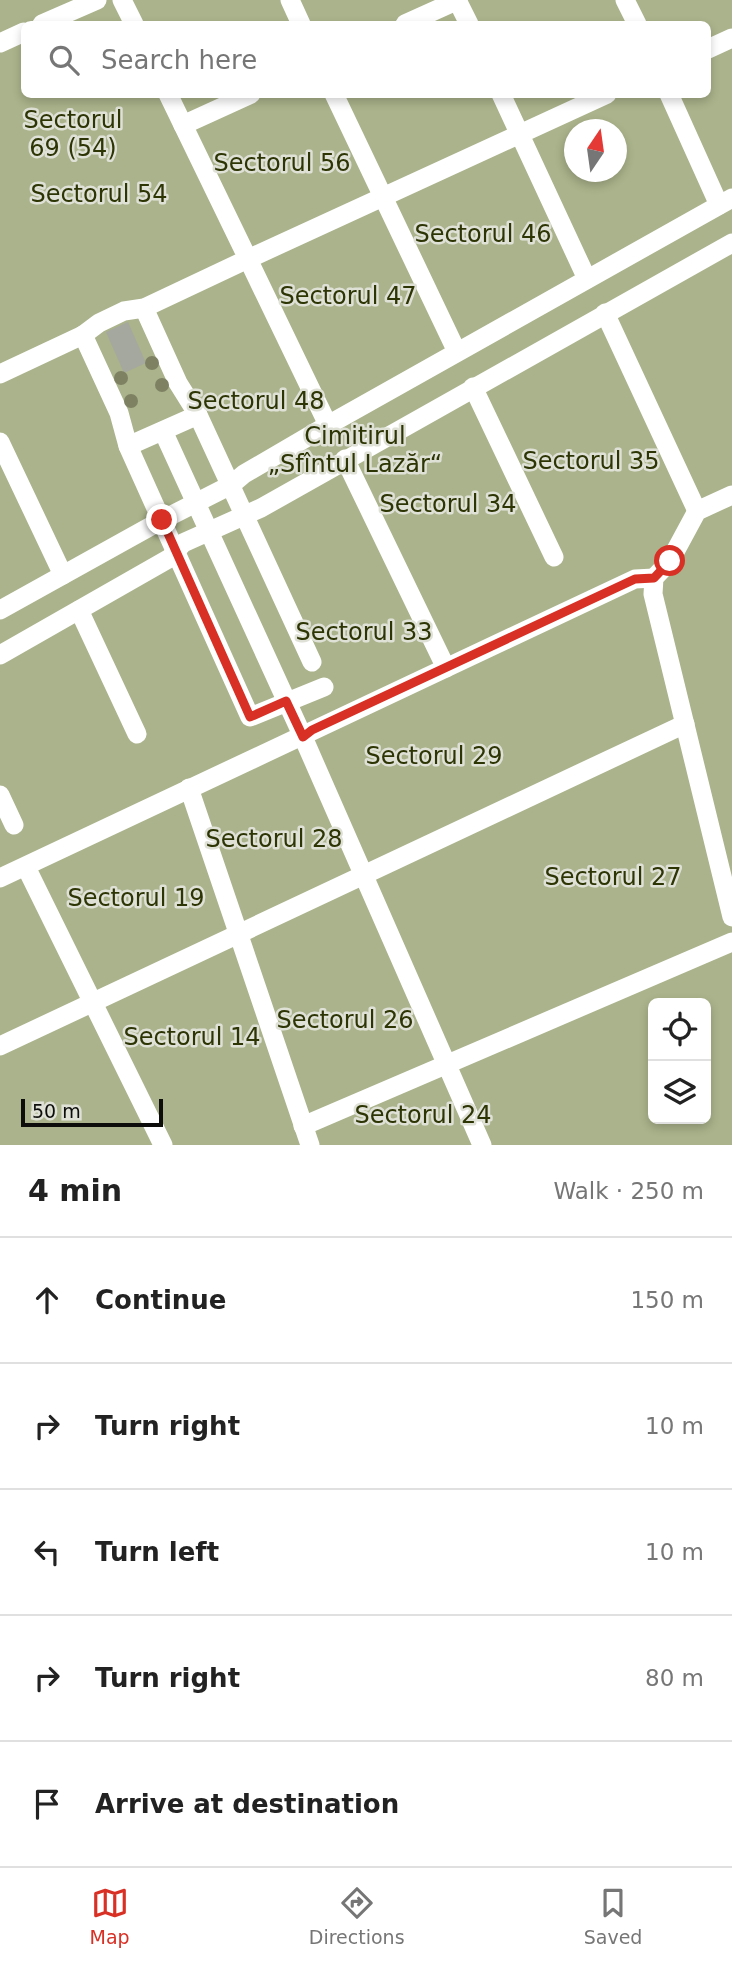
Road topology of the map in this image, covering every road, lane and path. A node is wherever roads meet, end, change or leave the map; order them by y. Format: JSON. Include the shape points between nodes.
{"nodes":[{"id":1,"x":97,"y":0,"type":"edge"},
{"id":2,"x":122,"y":0,"type":"edge"},
{"id":3,"x":290,"y":0,"type":"edge"},
{"id":4,"x":458,"y":0,"type":"edge"},
{"id":5,"x":625,"y":0,"type":"edge"},
{"id":6,"x":49,"y":21,"type":"edge"},
{"id":7,"x":132,"y":21,"type":"edge"},
{"id":8,"x":300,"y":21,"type":"edge"},
{"id":9,"x":412,"y":21,"type":"edge"},
{"id":10,"x":468,"y":21,"type":"edge"},
{"id":11,"x":636,"y":21,"type":"edge"},
{"id":12,"x":21,"y":33,"type":"edge"},
{"id":13,"x":732,"y":38,"type":"edge"},
{"id":14,"x":0,"y":43,"type":"edge"},
{"id":15,"x":711,"y":48,"type":"edge"},
{"id":16,"x":170,"y":98,"type":"edge"},
{"id":17,"x":242,"y":98,"type":"edge"},
{"id":18,"x":336,"y":98,"type":"edge"},
{"id":19,"x":503,"y":98,"type":"edge"},
{"id":20,"x":598,"y":98,"type":"edge"},
{"id":21,"x":671,"y":98,"type":"edge"},
{"id":22,"x":183,"y":125,"type":"junction"},
{"id":23,"x":519,"y":134,"type":"junction"},
{"id":24,"x":382,"y":198,"type":"junction"},
{"id":25,"x":726,"y":201,"type":"edge"},
{"id":26,"x":732,"y":243,"type":"edge"},
{"id":27,"x":248,"y":259,"type":"junction"},
{"id":28,"x":587,"y":279,"type":"junction"},
{"id":29,"x":144,"y":308,"type":"junction"},
{"id":30,"x":605,"y":313,"type":"junction"},
{"id":31,"x":83,"y":335,"type":"junction"},
{"id":32,"x":457,"y":352,"type":"junction"},
{"id":33,"x":0,"y":374,"type":"edge"},
{"id":34,"x":473,"y":387,"type":"junction"},
{"id":35,"x":198,"y":415,"type":"junction"},
{"id":36,"x":328,"y":425,"type":"junction"},
{"id":37,"x":163,"y":431,"type":"junction"},
{"id":38,"x":0,"y":442,"type":"edge"},
{"id":39,"x":128,"y":446,"type":"junction"},
{"id":40,"x":345,"y":459,"type":"junction"},
{"id":41,"x":231,"y":485,"type":"junction"},
{"id":42,"x":732,"y":495,"type":"edge"},
{"id":43,"x":195,"y":502,"type":"junction"},
{"id":44,"x":697,"y":511,"type":"junction"},
{"id":45,"x":244,"y":515,"type":"junction"},
{"id":46,"x":162,"y":520,"type":"junction"},
{"id":47,"x":209,"y":531,"type":"junction"},
{"id":48,"x":176,"y":551,"type":"junction"},
{"id":49,"x":554,"y":557,"type":"dead end"},
{"id":50,"x":63,"y":575,"type":"junction"},
{"id":51,"x":654,"y":578,"type":"junction"},
{"id":52,"x":0,"y":610,"type":"edge"},
{"id":53,"x":79,"y":610,"type":"junction"},
{"id":54,"x":0,"y":655,"type":"edge"},
{"id":55,"x":312,"y":662,"type":"dead end"},
{"id":56,"x":446,"y":668,"type":"junction"},
{"id":57,"x":324,"y":687,"type":"dead end"},
{"id":58,"x":286,"y":701,"type":"junction"},
{"id":59,"x":685,"y":724,"type":"junction"},
{"id":60,"x":137,"y":734,"type":"dead end"},
{"id":61,"x":303,"y":737,"type":"junction"},
{"id":62,"x":189,"y":788,"type":"junction"},
{"id":63,"x":0,"y":795,"type":"edge"},
{"id":64,"x":14,"y":825,"type":"dead end"},
{"id":65,"x":26,"y":867,"type":"junction"},
{"id":66,"x":363,"y":875,"type":"junction"},
{"id":67,"x":0,"y":878,"type":"edge"},
{"id":68,"x":732,"y":917,"type":"edge"},
{"id":69,"x":237,"y":934,"type":"junction"},
{"id":70,"x":732,"y":942,"type":"edge"},
{"id":71,"x":91,"y":1003,"type":"junction"},
{"id":72,"x":0,"y":1046,"type":"edge"},
{"id":73,"x":447,"y":1064,"type":"junction"},
{"id":74,"x":303,"y":1126,"type":"junction"},
{"id":75,"x":163,"y":1145,"type":"edge"},
{"id":76,"x":310,"y":1145,"type":"edge"},
{"id":77,"x":482,"y":1145,"type":"edge"}],
"edges":[{"from":1,"to":6,"type":"lane"},
{"from":2,"to":7,"type":"lane"},
{"from":3,"to":8,"type":"lane"},
{"from":4,"to":9,"type":"lane"},
{"from":4,"to":10,"type":"lane"},
{"from":5,"to":11,"type":"lane"},
{"from":12,"to":14,"type":"lane"},
{"from":13,"to":15,"type":"lane"},
{"from":16,"to":22,"type":"lane"},
{"from":17,"to":22,"type":"lane"},
{"from":18,"to":24,"type":"lane"},
{"from":19,"to":23,"type":"lane"},
{"from":20,"to":23,"type":"lane"},
{"from":21,"to":25,"type":"lane"},
{"from":22,"to":27,"type":"lane"},
{"from":23,"to":24,"type":"lane"},
{"from":23,"to":28,"type":"lane"},
{"from":24,"to":27,"type":"lane"},
{"from":24,"to":32,"type":"lane"},
{"from":25,"to":28,"type":"lane"},
{"from":26,"to":30,"type":"lane"},
{"from":27,"to":29,"type":"lane"},
{"from":27,"to":36,"type":"lane"},
{"from":28,"to":32,"type":"lane"},
{"from":29,"to":31,"type":"lane","via":[[124,311]]},
{"from":29,"to":35,"type":"lane"},
{"from":30,"to":34,"type":"lane"},
{"from":30,"to":44,"type":"lane"},
{"from":31,"to":33,"type":"lane"},
{"from":31,"to":39,"type":"lane","via":[[119,412]]},
{"from":32,"to":36,"type":"lane"},
{"from":34,"to":40,"type":"lane"},
{"from":34,"to":49,"type":"lane"},
{"from":35,"to":37,"type":"lane"},
{"from":35,"to":41,"type":"lane"},
{"from":36,"to":41,"type":"lane"},
{"from":37,"to":39,"type":"lane"},
{"from":37,"to":43,"type":"lane"},
{"from":38,"to":50,"type":"lane"},
{"from":39,"to":46,"type":"lane"},
{"from":40,"to":45,"type":"lane"},
{"from":40,"to":56,"type":"lane"},
{"from":41,"to":43,"type":"lane"},
{"from":41,"to":45,"type":"lane"},
{"from":42,"to":44,"type":"lane"},
{"from":43,"to":46,"type":"lane"},
{"from":43,"to":47,"type":"lane"},
{"from":44,"to":51,"type":"lane","via":[[670,561]]},
{"from":45,"to":47,"type":"lane"},
{"from":45,"to":55,"type":"lane"},
{"from":46,"to":48,"type":"lane"},
{"from":46,"to":50,"type":"lane"},
{"from":47,"to":48,"type":"lane","via":[[183,542]]},
{"from":47,"to":58,"type":"lane"},
{"from":48,"to":53,"type":"lane"},
{"from":48,"to":58,"type":"lane","via":[[250,717]]},
{"from":50,"to":52,"type":"lane"},
{"from":51,"to":56,"type":"lane","via":[[635,579]]},
{"from":51,"to":59,"type":"lane","via":[[653,594]]},
{"from":53,"to":54,"type":"lane"},
{"from":53,"to":60,"type":"lane"},
{"from":56,"to":61,"type":"lane"},
{"from":57,"to":58,"type":"lane"},
{"from":58,"to":61,"type":"lane"},
{"from":59,"to":66,"type":"lane"},
{"from":59,"to":68,"type":"lane"},
{"from":61,"to":62,"type":"lane"},
{"from":61,"to":66,"type":"lane"},
{"from":62,"to":65,"type":"lane"},
{"from":62,"to":69,"type":"lane"},
{"from":63,"to":64,"type":"lane"},
{"from":65,"to":67,"type":"lane"},
{"from":65,"to":71,"type":"lane"},
{"from":66,"to":69,"type":"lane"},
{"from":66,"to":73,"type":"lane"},
{"from":69,"to":71,"type":"lane"},
{"from":69,"to":74,"type":"lane"},
{"from":70,"to":73,"type":"lane"},
{"from":71,"to":72,"type":"lane"},
{"from":71,"to":75,"type":"lane"},
{"from":73,"to":74,"type":"lane"},
{"from":73,"to":77,"type":"lane"},
{"from":74,"to":76,"type":"lane"}]}
